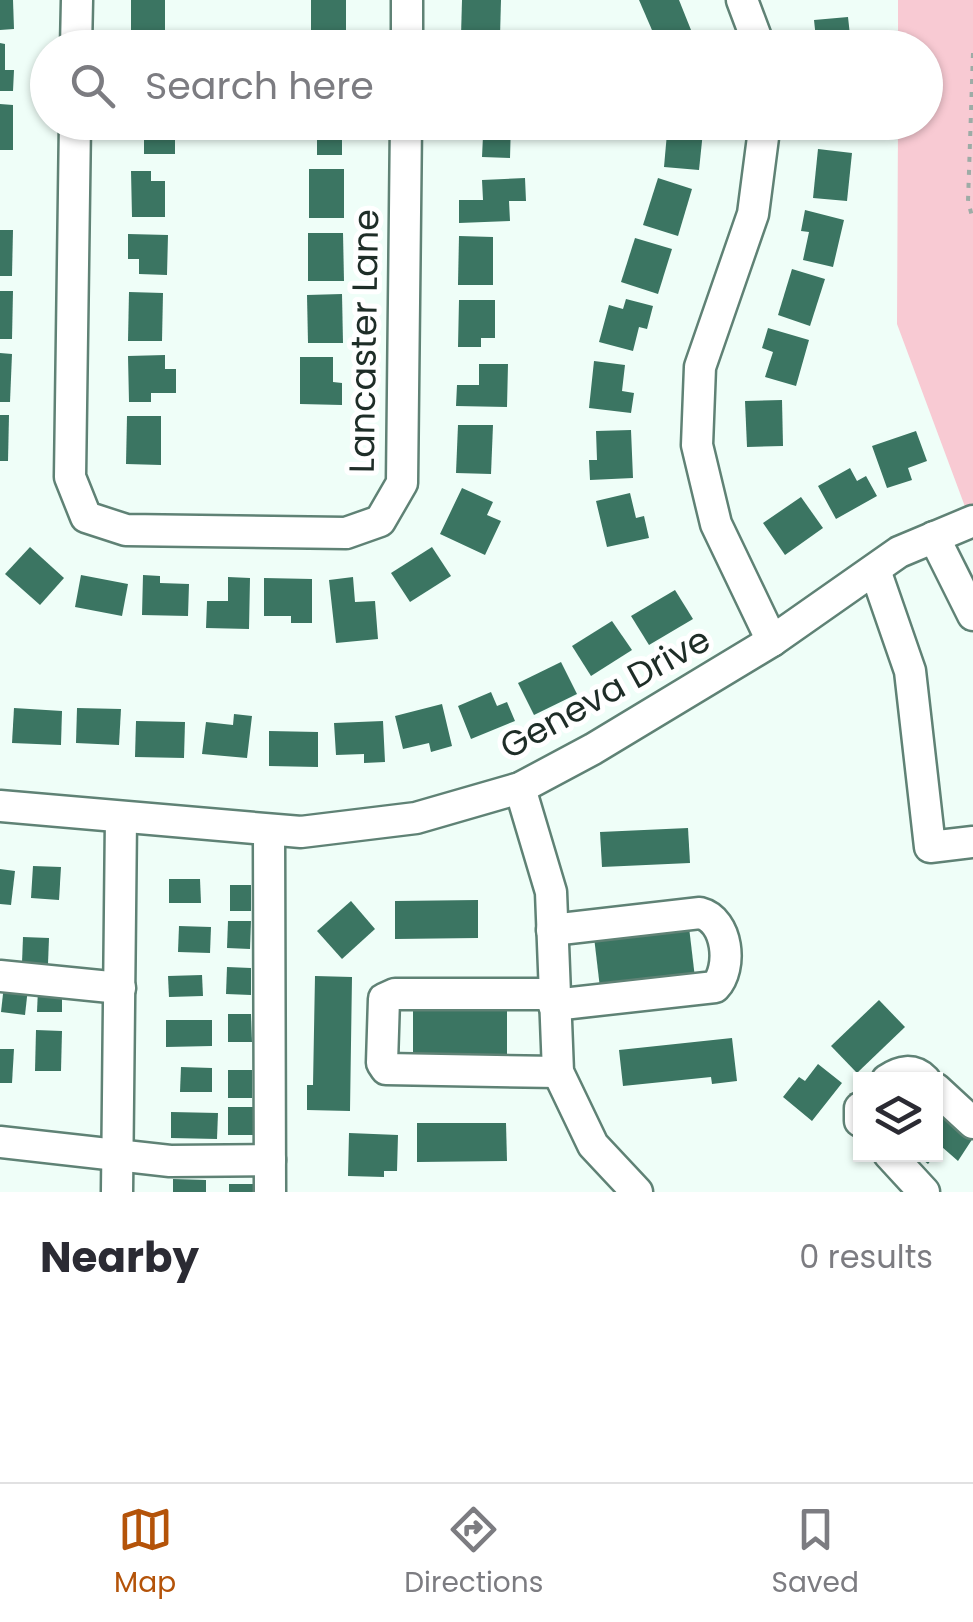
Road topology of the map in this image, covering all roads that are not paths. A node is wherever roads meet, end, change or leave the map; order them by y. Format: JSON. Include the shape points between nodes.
{"nodes":[{"id":1,"x":77,"y":0,"type":"edge"},
{"id":2,"x":407,"y":0,"type":"edge"},
{"id":3,"x":742,"y":0,"type":"edge"},
{"id":4,"x":76,"y":30,"type":"edge"},
{"id":5,"x":406,"y":30,"type":"edge"},
{"id":6,"x":753,"y":30,"type":"edge"},
{"id":7,"x":75,"y":140,"type":"edge"},
{"id":8,"x":406,"y":140,"type":"edge"},
{"id":9,"x":763,"y":140,"type":"edge"},
{"id":10,"x":973,"y":521,"type":"edge"},
{"id":11,"x":934,"y":537,"type":"junction"},
{"id":12,"x":875,"y":570,"type":"junction"},
{"id":13,"x":973,"y":615,"type":"edge"},
{"id":14,"x":772,"y":641,"type":"junction"},
{"id":15,"x":520,"y":788,"type":"junction"},
{"id":16,"x":0,"y":806,"type":"edge"},
{"id":17,"x":121,"y":818,"type":"junction"},
{"id":18,"x":269,"y":830,"type":"junction"},
{"id":19,"x":973,"y":842,"type":"edge"},
{"id":20,"x":552,"y":930,"type":"junction"},
{"id":21,"x":0,"y":976,"type":"edge"},
{"id":22,"x":120,"y":988,"type":"junction"},
{"id":23,"x":553,"y":999,"type":"junction"},
{"id":24,"x":558,"y":1072,"type":"junction"},
{"id":25,"x":943,"y":1095,"type":"edge"},
{"id":26,"x":973,"y":1123,"type":"edge"},
{"id":27,"x":0,"y":1142,"type":"edge"},
{"id":28,"x":119,"y":1154,"type":"junction"},
{"id":29,"x":270,"y":1160,"type":"junction"},
{"id":30,"x":896,"y":1162,"type":"edge"},
{"id":31,"x":117,"y":1192,"type":"edge"},
{"id":32,"x":270,"y":1192,"type":"edge"},
{"id":33,"x":636,"y":1192,"type":"edge"},
{"id":34,"x":924,"y":1192,"type":"edge"}],
"edges":[{"from":1,"to":4,"type":"street"},
{"from":2,"to":5,"type":"street"},
{"from":3,"to":6,"type":"street"},
{"from":7,"to":8,"type":"street","name":"Lancaster Lane","via":[[70,476],[86,517],[126,530],[346,533],[380,521],[402,483]]},
{"from":9,"to":14,"type":"street","via":[[753,214],[700,367],[697,445],[716,524]]},
{"from":10,"to":11,"type":"street","name":"Geneva Drive"},
{"from":11,"to":12,"type":"street","name":"Geneva Drive"},
{"from":11,"to":13,"type":"street"},
{"from":12,"to":14,"type":"street","name":"Geneva Drive"},
{"from":12,"to":19,"type":"street","via":[[910,671],[930,847]]},
{"from":14,"to":15,"type":"street","name":"Geneva Drive"},
{"from":15,"to":18,"type":"street","name":"Geneva Drive","via":[[416,818]]},
{"from":15,"to":20,"type":"street","via":[[551,892]]},
{"from":16,"to":17,"type":"street","name":"Geneva Drive"},
{"from":17,"to":18,"type":"street","name":"Geneva Drive"},
{"from":17,"to":22,"type":"street"},
{"from":18,"to":29,"type":"street"},
{"from":20,"to":23,"type":"street"},
{"from":20,"to":23,"type":"street","via":[[700,913],[716,921],[726,965],[715,987]]},
{"from":21,"to":22,"type":"street"},
{"from":22,"to":28,"type":"street"},
{"from":23,"to":24,"type":"street"},
{"from":23,"to":24,"type":"street","via":[[395,994],[384,999],[382,1063],[386,1070]]},
{"from":24,"to":33,"type":"street","via":[[592,1145]]},
{"from":25,"to":26,"type":"street"},
{"from":27,"to":28,"type":"street"},
{"from":28,"to":29,"type":"street"},
{"from":28,"to":31,"type":"street"},
{"from":29,"to":32,"type":"street"},
{"from":30,"to":34,"type":"street"}]}
